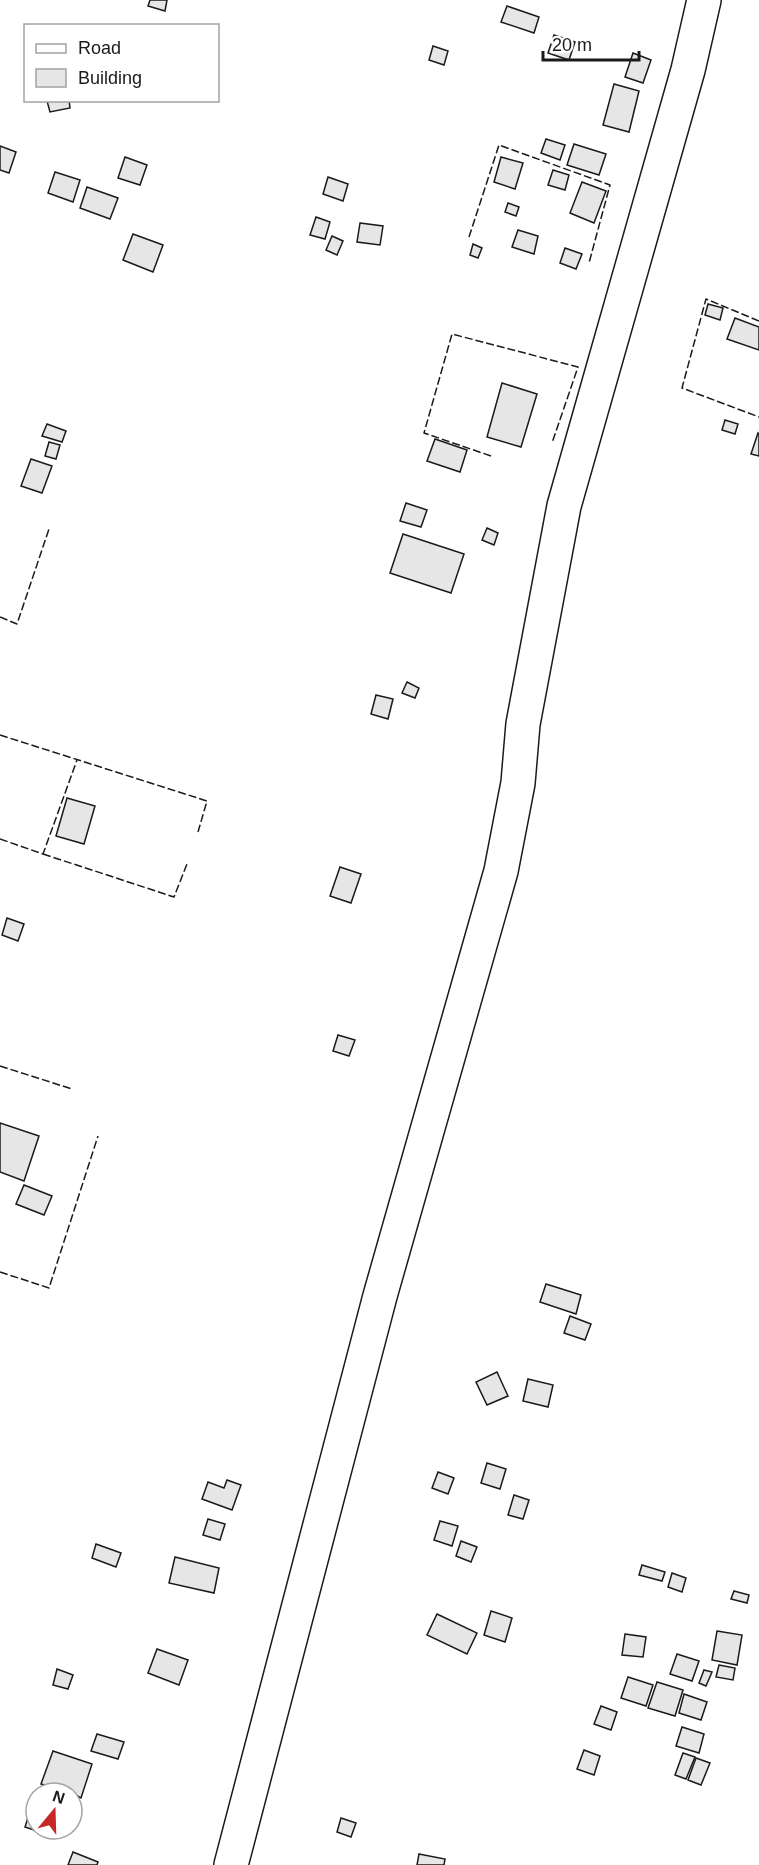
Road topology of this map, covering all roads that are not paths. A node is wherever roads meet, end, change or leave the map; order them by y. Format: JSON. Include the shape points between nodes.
{"nodes":[{"id":1,"x":704,"y":0,"type":"edge"},
{"id":2,"x":231,"y":1865,"type":"edge"}],
"edges":[{"from":1,"to":2,"type":"street","via":[[564,506],[523,724],[518,783],[501,871],[383,1285]]}]}
